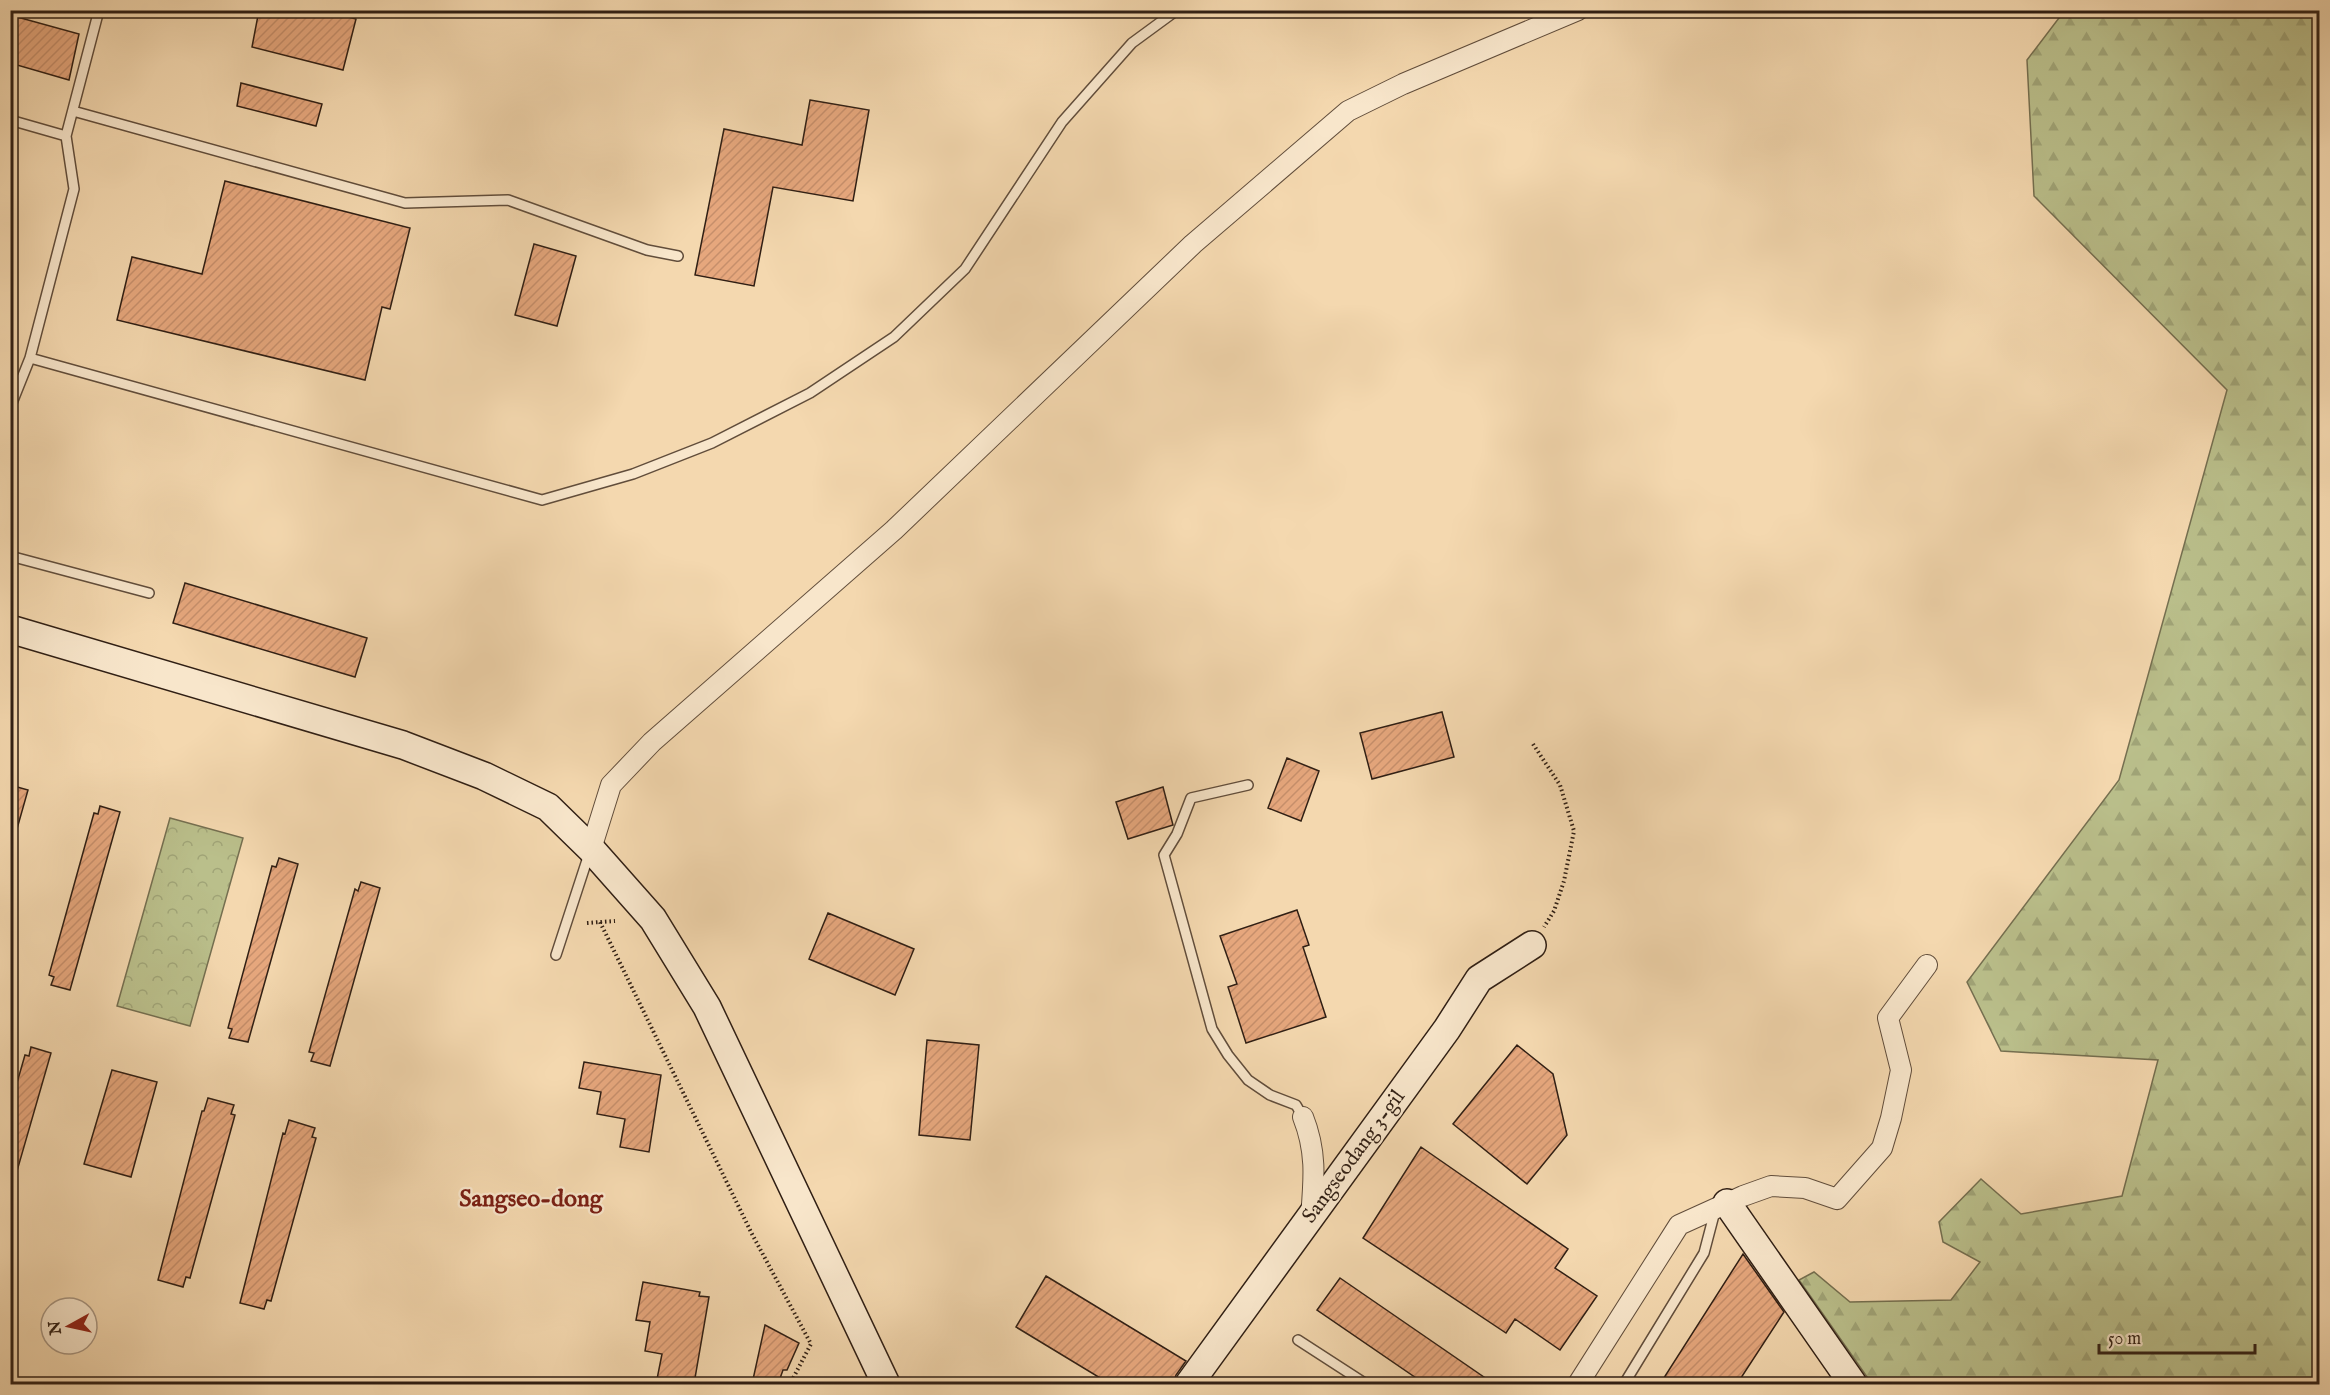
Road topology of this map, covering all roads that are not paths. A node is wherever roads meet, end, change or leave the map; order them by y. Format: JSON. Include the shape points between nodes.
{"nodes":[{"id":1,"x":99,"y":10,"type":"edge"},
{"id":2,"x":1177,"y":10,"type":"edge"},
{"id":3,"x":1578,"y":10,"type":"edge"},
{"id":4,"x":73,"y":111,"type":"junction"},
{"id":5,"x":10,"y":120,"type":"edge"},
{"id":6,"x":66,"y":136,"type":"junction"},
{"id":7,"x":678,"y":256,"type":"dead end"},
{"id":8,"x":30,"y":358,"type":"junction"},
{"id":9,"x":10,"y":408,"type":"edge"},
{"id":10,"x":10,"y":497,"type":"edge"},
{"id":11,"x":10,"y":506,"type":"edge"},
{"id":12,"x":10,"y":556,"type":"edge"},
{"id":13,"x":149,"y":593,"type":"dead end"},
{"id":14,"x":10,"y":629,"type":"edge"},
{"id":15,"x":1248,"y":785,"type":"dead end"},
{"id":16,"x":591,"y":849,"type":"junction"},
{"id":17,"x":1532,"y":945,"type":"road end"},
{"id":18,"x":556,"y":955,"type":"dead end"},
{"id":19,"x":1927,"y":965,"type":"dead end"},
{"id":20,"x":1303,"y":1117,"type":"joint"},
{"id":21,"x":1721,"y":1206,"type":"junction"},
{"id":22,"x":1311,"y":1217,"type":"junction"},
{"id":23,"x":1298,"y":1340,"type":"dead end"},
{"id":24,"x":886,"y":1384,"type":"edge"},
{"id":25,"x":1189,"y":1384,"type":"edge"},
{"id":26,"x":1366,"y":1384,"type":"edge"},
{"id":27,"x":1578,"y":1384,"type":"edge"},
{"id":28,"x":1624,"y":1384,"type":"edge"},
{"id":29,"x":1853,"y":1384,"type":"edge"}],
"edges":[{"from":1,"to":4,"type":"lane"},
{"from":2,"to":8,"type":"lane","via":[[1132,43],[1062,123],[965,269],[894,337],[810,393],[712,443],[633,474],[542,500]]},
{"from":3,"to":16,"type":"street","via":[[1348,111],[1193,244],[894,530],[652,742],[611,785]]},
{"from":4,"to":6,"type":"lane"},
{"from":4,"to":7,"type":"lane","via":[[405,203],[508,200],[647,250]]},
{"from":5,"to":6,"type":"lane"},
{"from":6,"to":8,"type":"lane","via":[[74,189]]},
{"from":8,"to":9,"type":"lane"},
{"from":10,"to":11,"type":"lane"},
{"from":12,"to":13,"type":"lane"},
{"from":14,"to":16,"type":"street","via":[[403,745],[474,772],[548,807]]},
{"from":15,"to":20,"type":"lane","via":[[1191,798],[1164,855],[1212,1029],[1248,1080],[1270,1095],[1296,1105]]},
{"from":16,"to":18,"type":"lane"},
{"from":16,"to":24,"type":"street","via":[[653,919],[707,1007]]},
{"from":17,"to":22,"type":"street","name":"Sangseodang 3-gil","via":[[1479,979]]},
{"from":19,"to":21,"type":"street","via":[[1888,1018],[1901,1070],[1882,1148],[1837,1199],[1804,1188],[1771,1186]]},
{"from":20,"to":22,"type":"street","via":[[1315,1167]]},
{"from":21,"to":27,"type":"street","via":[[1679,1225]]},
{"from":21,"to":28,"type":"lane","via":[[1704,1253]]},
{"from":21,"to":29,"type":"street"},
{"from":22,"to":25,"type":"street","name":"Sangseodang 3-gil"},
{"from":23,"to":26,"type":"lane"}]}
